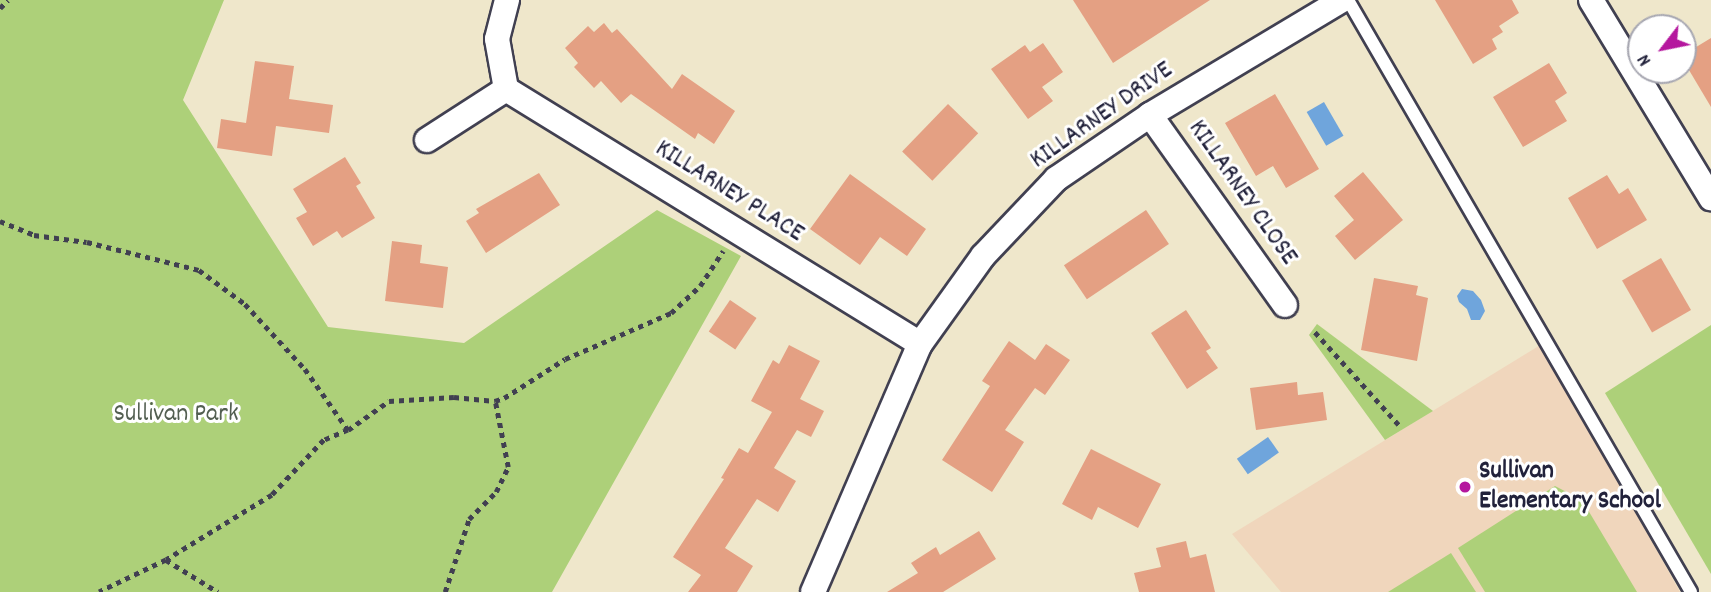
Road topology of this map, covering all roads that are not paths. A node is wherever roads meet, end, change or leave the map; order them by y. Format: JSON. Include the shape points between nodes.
{"nodes":[{"id":1,"x":507,"y":0,"type":"edge"},
{"id":2,"x":1342,"y":0,"type":"edge"},
{"id":3,"x":1348,"y":0,"type":"edge"},
{"id":4,"x":1591,"y":0,"type":"edge"},
{"id":5,"x":506,"y":89,"type":"junction"},
{"id":6,"x":1150,"y":115,"type":"junction"},
{"id":7,"x":428,"y":140,"type":"dead end"},
{"id":8,"x":1709,"y":188,"type":"edge"},
{"id":9,"x":1285,"y":305,"type":"dead end"},
{"id":10,"x":920,"y":344,"type":"junction"},
{"id":11,"x":813,"y":592,"type":"edge"},
{"id":12,"x":1691,"y":592,"type":"edge"}],
"edges":[{"from":1,"to":5,"type":"street","via":[[497,39]]},
{"from":2,"to":6,"type":"street","name":"KILLARNEY DRIVE"},
{"from":3,"to":12,"type":"lane"},
{"from":4,"to":8,"type":"street"},
{"from":5,"to":7,"type":"street"},
{"from":5,"to":10,"type":"street","name":"KILLARNEY PLACE"},
{"from":6,"to":9,"type":"street","name":"KILLARNEY CLOSE"},
{"from":6,"to":10,"type":"street","name":"KILLARNEY DRIVE","via":[[1056,179],[983,256]]},
{"from":10,"to":11,"type":"street","name":"KILLARNEY DRIVE"}]}
